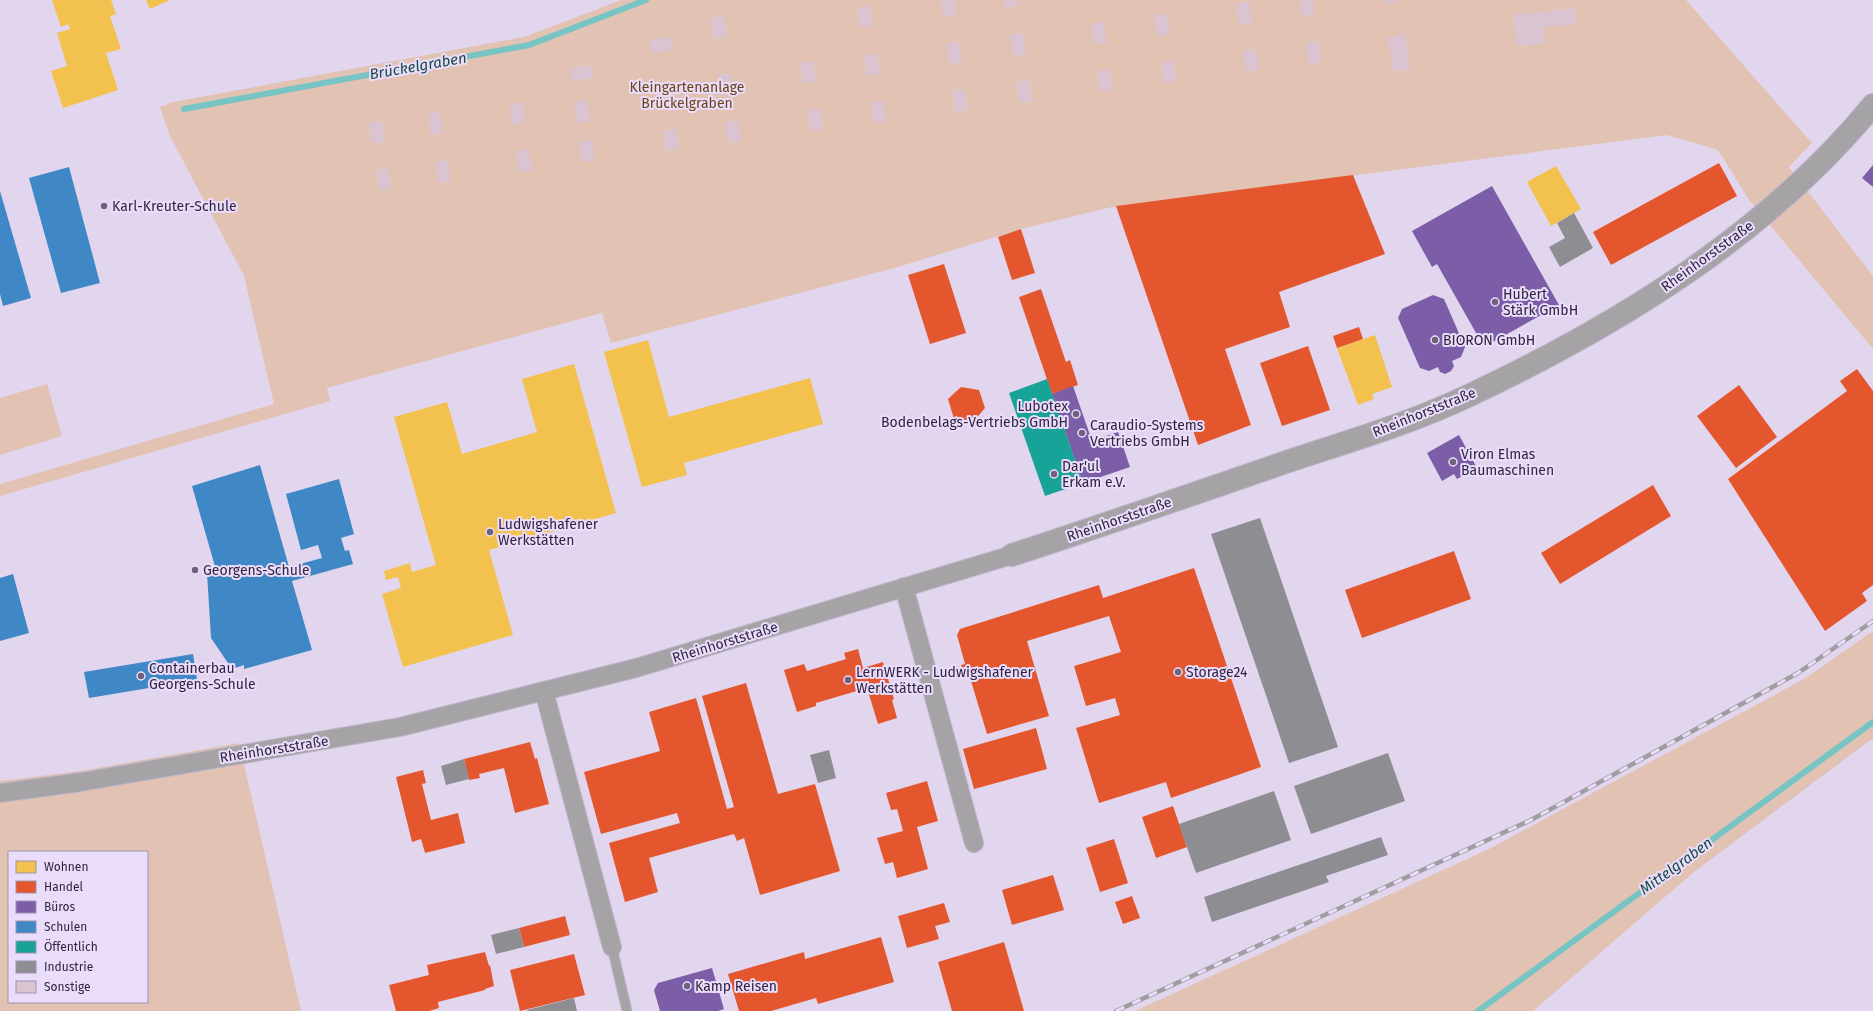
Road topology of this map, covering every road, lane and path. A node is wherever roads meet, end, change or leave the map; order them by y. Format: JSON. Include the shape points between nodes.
{"nodes":[{"id":1,"x":1873,"y":105,"type":"edge"},
{"id":2,"x":1012,"y":555,"type":"joint"},
{"id":3,"x":904,"y":587,"type":"junction"},
{"id":4,"x":544,"y":691,"type":"junction"},
{"id":5,"x":0,"y":793,"type":"edge"},
{"id":6,"x":974,"y":843,"type":"dead end"},
{"id":7,"x":612,"y":947,"type":"joint"},
{"id":8,"x":627,"y":1011,"type":"edge"}],
"edges":[{"from":1,"to":2,"type":"street","name":"Rheinhorststraße","via":[[1804,180],[1755,222],[1655,294],[1598,329],[1469,396],[1395,425]]},
{"from":2,"to":3,"type":"street","name":"Rheinhorststraße"},
{"from":3,"to":4,"type":"street","name":"Rheinhorststraße","via":[[636,668]]},
{"from":3,"to":6,"type":"street"},
{"from":4,"to":5,"type":"street","name":"Rheinhorststraße","via":[[358,735],[81,782]]},
{"from":4,"to":7,"type":"street"},
{"from":7,"to":8,"type":"lane"}]}
